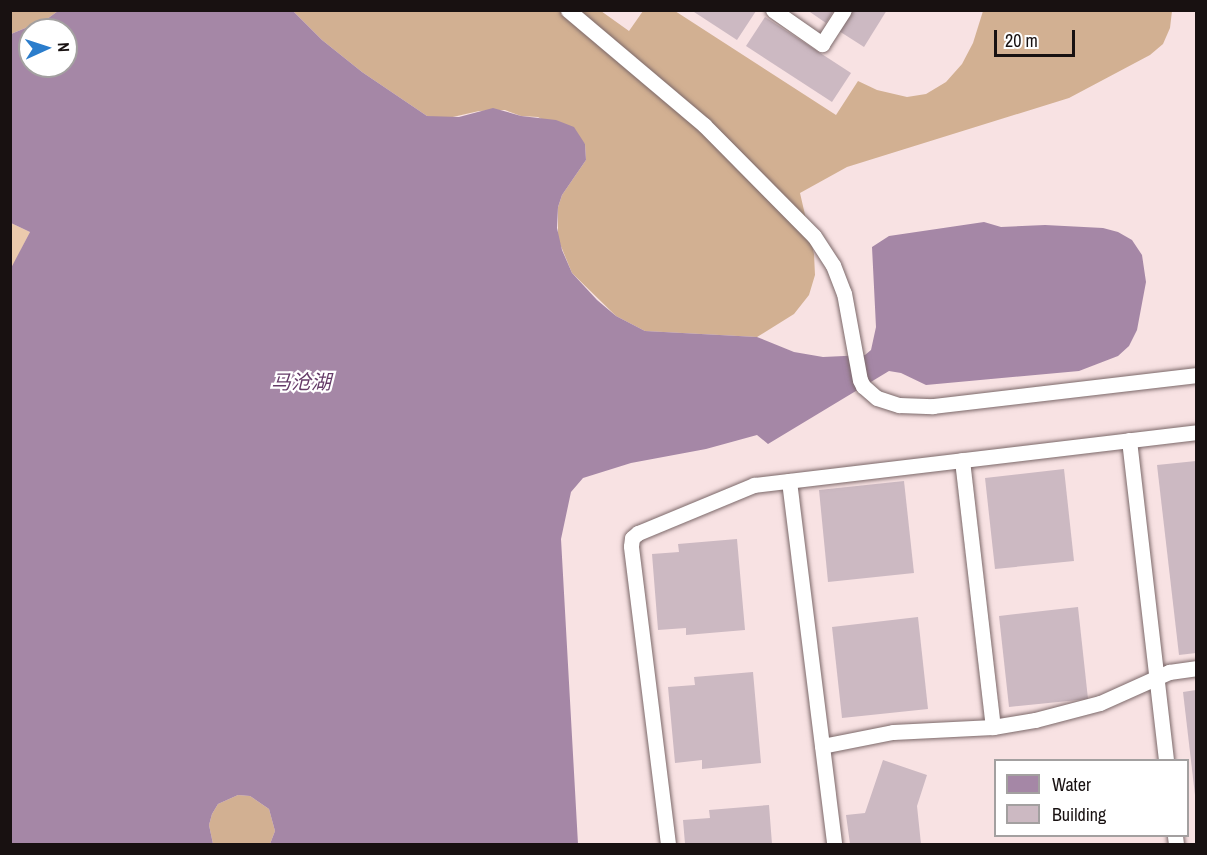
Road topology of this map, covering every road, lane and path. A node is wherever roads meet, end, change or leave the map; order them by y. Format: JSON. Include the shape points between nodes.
{"nodes":[{"id":1,"x":568,"y":10,"type":"edge"},
{"id":2,"x":773,"y":10,"type":"edge"},
{"id":3,"x":844,"y":10,"type":"edge"},
{"id":4,"x":1197,"y":375,"type":"edge"},
{"id":5,"x":1197,"y":432,"type":"edge"},
{"id":6,"x":1129,"y":440,"type":"junction"},
{"id":7,"x":962,"y":460,"type":"junction"},
{"id":8,"x":789,"y":481,"type":"junction"},
{"id":9,"x":1197,"y":668,"type":"edge"},
{"id":10,"x":1157,"y":677,"type":"junction"},
{"id":11,"x":993,"y":727,"type":"junction"},
{"id":12,"x":822,"y":746,"type":"junction"},
{"id":13,"x":1166,"y":759,"type":"edge"},
{"id":14,"x":668,"y":844,"type":"edge"},
{"id":15,"x":834,"y":844,"type":"edge"}],
"edges":[{"from":1,"to":4,"type":"lane","via":[[704,125],[814,236],[833,265],[844,293],[860,380],[877,398],[899,405],[933,406]]},
{"from":2,"to":3,"type":"lane","via":[[822,44]]},
{"from":5,"to":6,"type":"lane"},
{"from":6,"to":7,"type":"lane"},
{"from":6,"to":10,"type":"lane"},
{"from":7,"to":8,"type":"lane"},
{"from":7,"to":11,"type":"lane"},
{"from":8,"to":12,"type":"lane"},
{"from":8,"to":14,"type":"lane","via":[[754,485],[632,538]]},
{"from":9,"to":10,"type":"lane"},
{"from":10,"to":11,"type":"lane","via":[[1100,704]]},
{"from":10,"to":13,"type":"lane"},
{"from":11,"to":12,"type":"lane","via":[[893,732]]},
{"from":12,"to":15,"type":"lane"}]}
